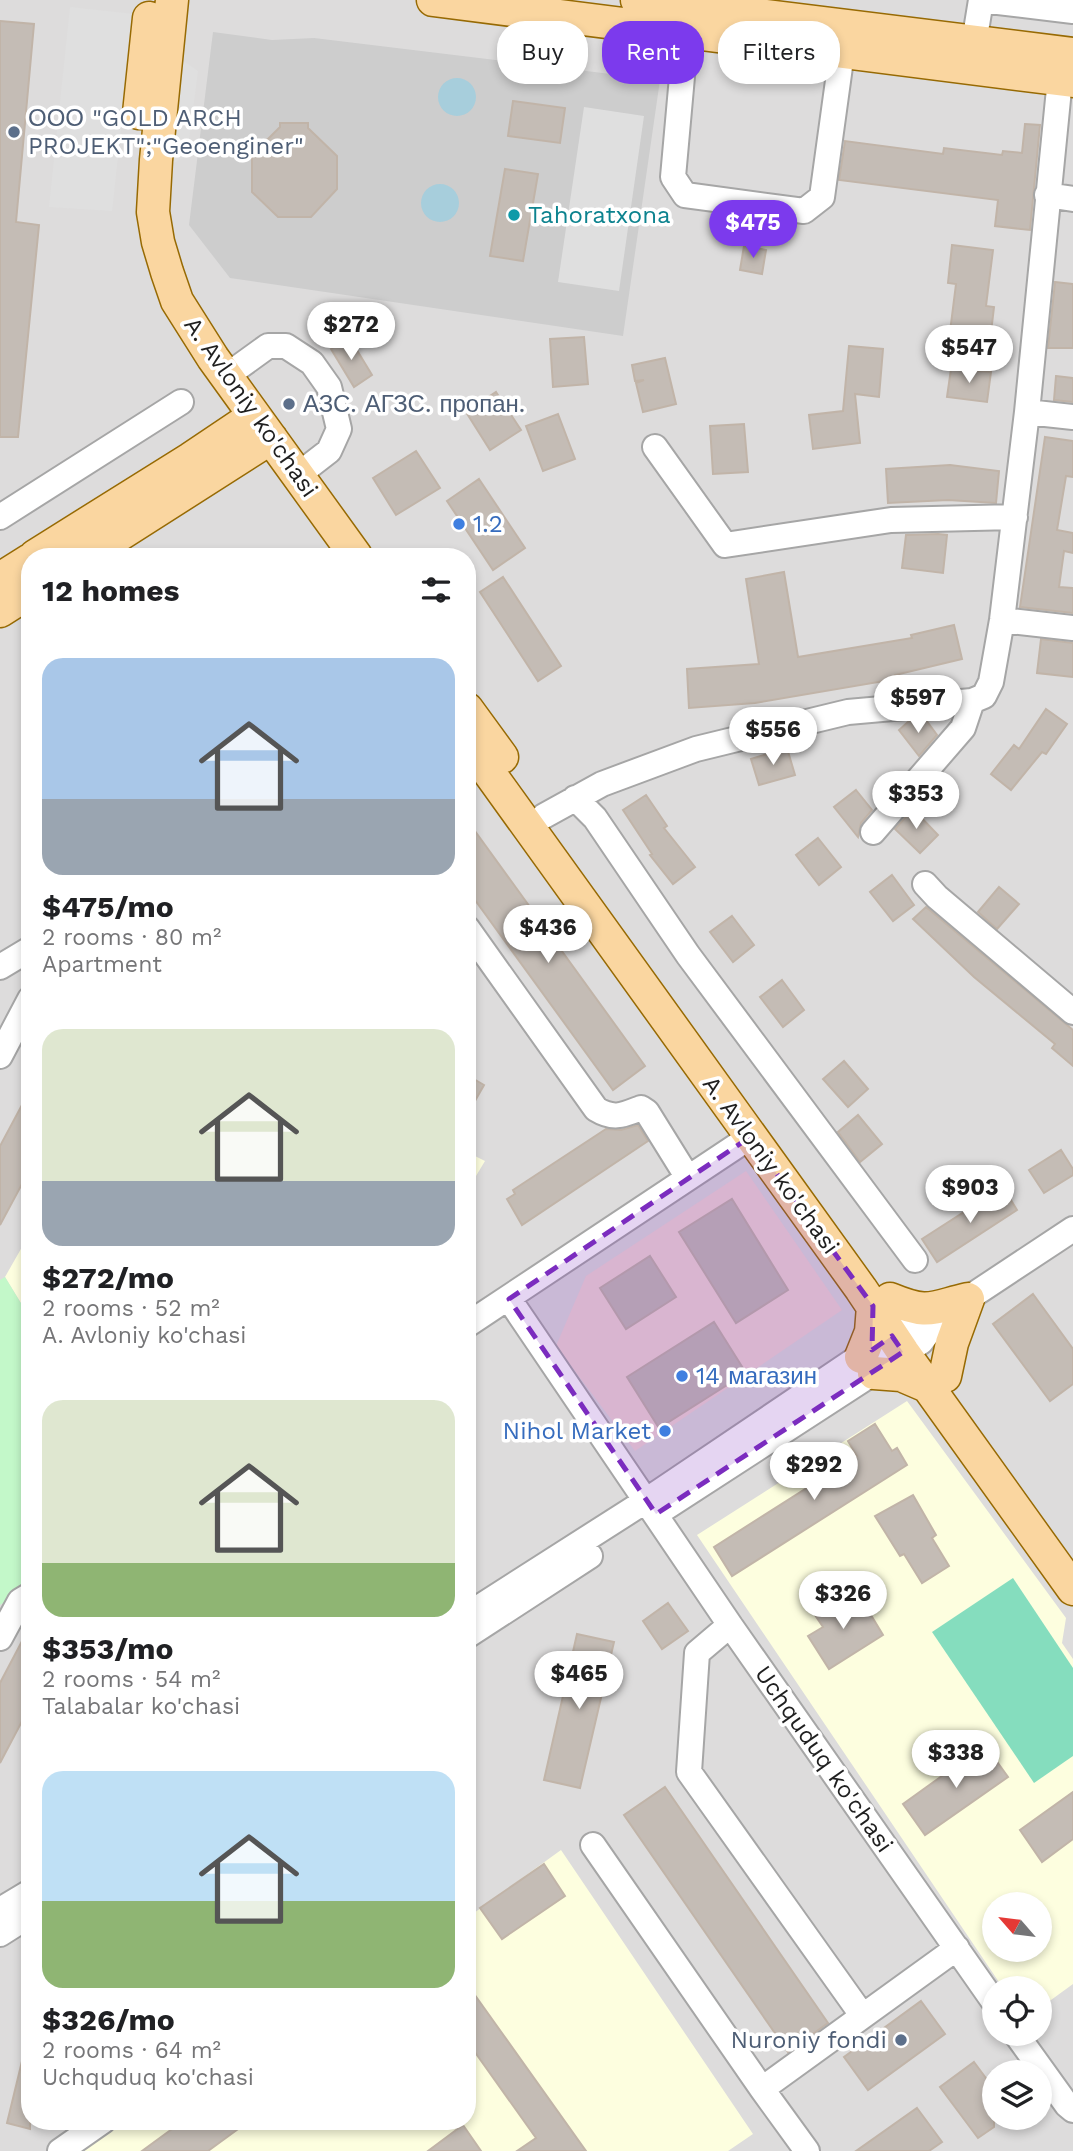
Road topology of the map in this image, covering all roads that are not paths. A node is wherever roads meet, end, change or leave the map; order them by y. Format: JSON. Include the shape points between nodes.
{"nodes":[{"id":1,"x":150,"y":0,"type":"edge"},
{"id":2,"x":172,"y":0,"type":"edge"},
{"id":3,"x":433,"y":0,"type":"edge"},
{"id":4,"x":637,"y":0,"type":"edge"},
{"id":5,"x":718,"y":6,"type":"edge"},
{"id":6,"x":1073,"y":11,"type":"edge"},
{"id":7,"x":602,"y":21,"type":"edge"},
{"id":8,"x":704,"y":34,"type":"edge"},
{"id":9,"x":974,"y":43,"type":"junction"},
{"id":10,"x":842,"y":52,"type":"junction"},
{"id":11,"x":1069,"y":71,"type":"edge"},
{"id":12,"x":682,"y":84,"type":"edge"},
{"id":13,"x":1064,"y":118,"type":"edge"},
{"id":14,"x":1047,"y":195,"type":"junction"},
{"id":15,"x":1073,"y":199,"type":"edge"},
{"id":16,"x":225,"y":377,"type":"junction"},
{"id":17,"x":181,"y":402,"type":"dead end"},
{"id":18,"x":1027,"y":412,"type":"junction"},
{"id":19,"x":1073,"y":417,"type":"edge"},
{"id":20,"x":255,"y":432,"type":"junction"},
{"id":21,"x":655,"y":447,"type":"dead end"},
{"id":22,"x":298,"y":475,"type":"junction"},
{"id":23,"x":0,"y":517,"type":"edge"},
{"id":24,"x":1015,"y":517,"type":"junction"},
{"id":25,"x":48,"y":548,"type":"edge"},
{"id":26,"x":97,"y":548,"type":"edge"},
{"id":27,"x":328,"y":548,"type":"edge"},
{"id":28,"x":350,"y":548,"type":"edge"},
{"id":29,"x":21,"y":566,"type":"edge"},
{"id":30,"x":0,"y":579,"type":"edge"},
{"id":31,"x":21,"y":598,"type":"edge"},
{"id":32,"x":0,"y":611,"type":"edge"},
{"id":33,"x":1002,"y":620,"type":"junction"},
{"id":34,"x":1073,"y":628,"type":"edge"},
{"id":35,"x":972,"y":701,"type":"junction"},
{"id":36,"x":476,"y":722,"type":"edge"},
{"id":37,"x":476,"y":755,"type":"edge"},
{"id":38,"x":575,"y":799,"type":"junction"},
{"id":39,"x":544,"y":816,"type":"junction"},
{"id":40,"x":873,"y":832,"type":"dead end"},
{"id":41,"x":925,"y":884,"type":"dead end"},
{"id":42,"x":476,"y":941,"type":"edge"},
{"id":43,"x":21,"y":955,"type":"edge"},
{"id":44,"x":0,"y":968,"type":"edge"},
{"id":45,"x":1073,"y":1012,"type":"edge"},
{"id":46,"x":21,"y":1016,"type":"edge"},
{"id":47,"x":0,"y":1055,"type":"edge"},
{"id":48,"x":750,"y":1137,"type":"junction"},
{"id":49,"x":688,"y":1178,"type":"junction"},
{"id":50,"x":1073,"y":1229,"type":"edge"},
{"id":51,"x":915,"y":1260,"type":"dead end"},
{"id":52,"x":509,"y":1298,"type":"junction"},
{"id":53,"x":968,"y":1299,"type":"junction"},
{"id":54,"x":881,"y":1303,"type":"junction"},
{"id":55,"x":476,"y":1319,"type":"edge"},
{"id":56,"x":906,"y":1338,"type":"junction"},
{"id":57,"x":867,"y":1365,"type":"junction"},
{"id":58,"x":937,"y":1382,"type":"junction"},
{"id":59,"x":652,"y":1507,"type":"junction"},
{"id":60,"x":1073,"y":1555,"type":"edge"},
{"id":61,"x":1073,"y":1589,"type":"edge"},
{"id":62,"x":21,"y":1600,"type":"edge"},
{"id":63,"x":476,"y":1610,"type":"edge"},
{"id":64,"x":730,"y":1625,"type":"junction"},
{"id":65,"x":476,"y":1630,"type":"edge"},
{"id":66,"x":0,"y":1638,"type":"edge"},
{"id":67,"x":593,"y":1845,"type":"dead end"},
{"id":68,"x":21,"y":1897,"type":"edge"},
{"id":69,"x":0,"y":1910,"type":"edge"},
{"id":70,"x":21,"y":1921,"type":"edge"},
{"id":71,"x":0,"y":1934,"type":"edge"},
{"id":72,"x":957,"y":1948,"type":"junction"},
{"id":73,"x":982,"y":1984,"type":"edge"},
{"id":74,"x":862,"y":2015,"type":"junction"},
{"id":75,"x":1025,"y":2046,"type":"edge"},
{"id":76,"x":762,"y":2089,"type":"junction"},
{"id":77,"x":1073,"y":2110,"type":"edge"},
{"id":78,"x":90,"y":2130,"type":"edge"},
{"id":79,"x":60,"y":2151,"type":"edge"},
{"id":80,"x":807,"y":2151,"type":"edge"}],
"edges":[{"from":1,"to":20,"type":"main road","name":"A. Avloniy ko'chasi","via":[[133,173],[136,225],[144,260],[165,314]]},
{"from":2,"to":16,"type":"main road","name":"A. Avloniy ko'chasi","via":[[153,212],[177,301]]},
{"from":3,"to":7,"type":"main road"},
{"from":4,"to":5,"type":"main road"},
{"from":5,"to":9,"type":"main road"},
{"from":6,"to":9,"type":"street","via":[[981,0]]},
{"from":8,"to":10,"type":"main road"},
{"from":9,"to":11,"type":"main road"},
{"from":10,"to":11,"type":"main road"},
{"from":10,"to":12,"type":"street","via":[[822,197],[804,211],[685,195],[673,177]]},
{"from":11,"to":13,"type":"street"},
{"from":13,"to":14,"type":"street"},
{"from":14,"to":15,"type":"street"},
{"from":14,"to":18,"type":"street"},
{"from":16,"to":20,"type":"main road","name":"A. Avloniy ko'chasi"},
{"from":16,"to":22,"type":"street","via":[[268,346],[286,346],[312,363],[329,387],[339,429],[330,451]]},
{"from":17,"to":23,"type":"street"},
{"from":18,"to":19,"type":"street"},
{"from":18,"to":24,"type":"street"},
{"from":20,"to":22,"type":"main road","name":"A. Avloniy ko'chasi"},
{"from":20,"to":25,"type":"main road","via":[[191,459]]},
{"from":20,"to":26,"type":"main road"},
{"from":20,"to":27,"type":"main road","name":"A. Avloniy ko'chasi"},
{"from":21,"to":24,"type":"street","via":[[725,545],[891,520]]},
{"from":22,"to":28,"type":"main road","name":"A. Avloniy ko'chasi"},
{"from":24,"to":33,"type":"street"},
{"from":29,"to":30,"type":"main road"},
{"from":31,"to":32,"type":"main road"},
{"from":33,"to":34,"type":"street"},
{"from":33,"to":35,"type":"street","via":[[991,682],[984,696]]},
{"from":35,"to":38,"type":"street","via":[[848,712],[696,748]]},
{"from":35,"to":40,"type":"street","via":[[963,728]]},
{"from":36,"to":39,"type":"main road","name":"A. Avloniy ko'chasi"},
{"from":37,"to":48,"type":"main road","name":"A. Avloniy ko'chasi"},
{"from":38,"to":39,"type":"street"},
{"from":38,"to":51,"type":"street","via":[[595,818],[688,955]]},
{"from":39,"to":54,"type":"main road","name":"A. Avloniy ko'chasi"},
{"from":41,"to":45,"type":"street"},
{"from":42,"to":49,"type":"street","via":[[596,1108],[607,1116],[641,1108],[647,1112]]},
{"from":43,"to":44,"type":"street"},
{"from":46,"to":47,"type":"street"},
{"from":48,"to":49,"type":"street"},
{"from":48,"to":54,"type":"main road","name":"A. Avloniy ko'chasi"},
{"from":49,"to":52,"type":"street"},
{"from":50,"to":53,"type":"street"},
{"from":52,"to":55,"type":"street"},
{"from":52,"to":59,"type":"street","name":"Uchquduq ko'chasi"},
{"from":53,"to":54,"type":"main road","via":[[931,1310]]},
{"from":53,"to":56,"type":"street"},
{"from":53,"to":58,"type":"main road"},
{"from":54,"to":56,"type":"main road","name":"A. Avloniy ko'chasi"},
{"from":54,"to":57,"type":"main road"},
{"from":56,"to":57,"type":"street"},
{"from":56,"to":58,"type":"main road","name":"A. Avloniy ko'chasi"},
{"from":57,"to":58,"type":"main road"},
{"from":57,"to":59,"type":"street"},
{"from":58,"to":60,"type":"main road","name":"A. Avloniy ko'chasi"},
{"from":58,"to":61,"type":"main road","name":"A. Avloniy ko'chasi"},
{"from":59,"to":63,"type":"street"},
{"from":59,"to":64,"type":"street","name":"Uchquduq ko'chasi"},
{"from":59,"to":65,"type":"street"},
{"from":62,"to":66,"type":"street"},
{"from":64,"to":72,"type":"street","name":"Uchquduq ko'chasi"},
{"from":64,"to":74,"type":"street","via":[[697,1653],[689,1772]]},
{"from":67,"to":76,"type":"street"},
{"from":68,"to":69,"type":"street"},
{"from":70,"to":71,"type":"street"},
{"from":72,"to":73,"type":"street","name":"Uchquduq ko'chasi"},
{"from":72,"to":74,"type":"street"},
{"from":74,"to":76,"type":"street"},
{"from":75,"to":77,"type":"street"},
{"from":76,"to":80,"type":"street"},
{"from":78,"to":79,"type":"street"}]}
